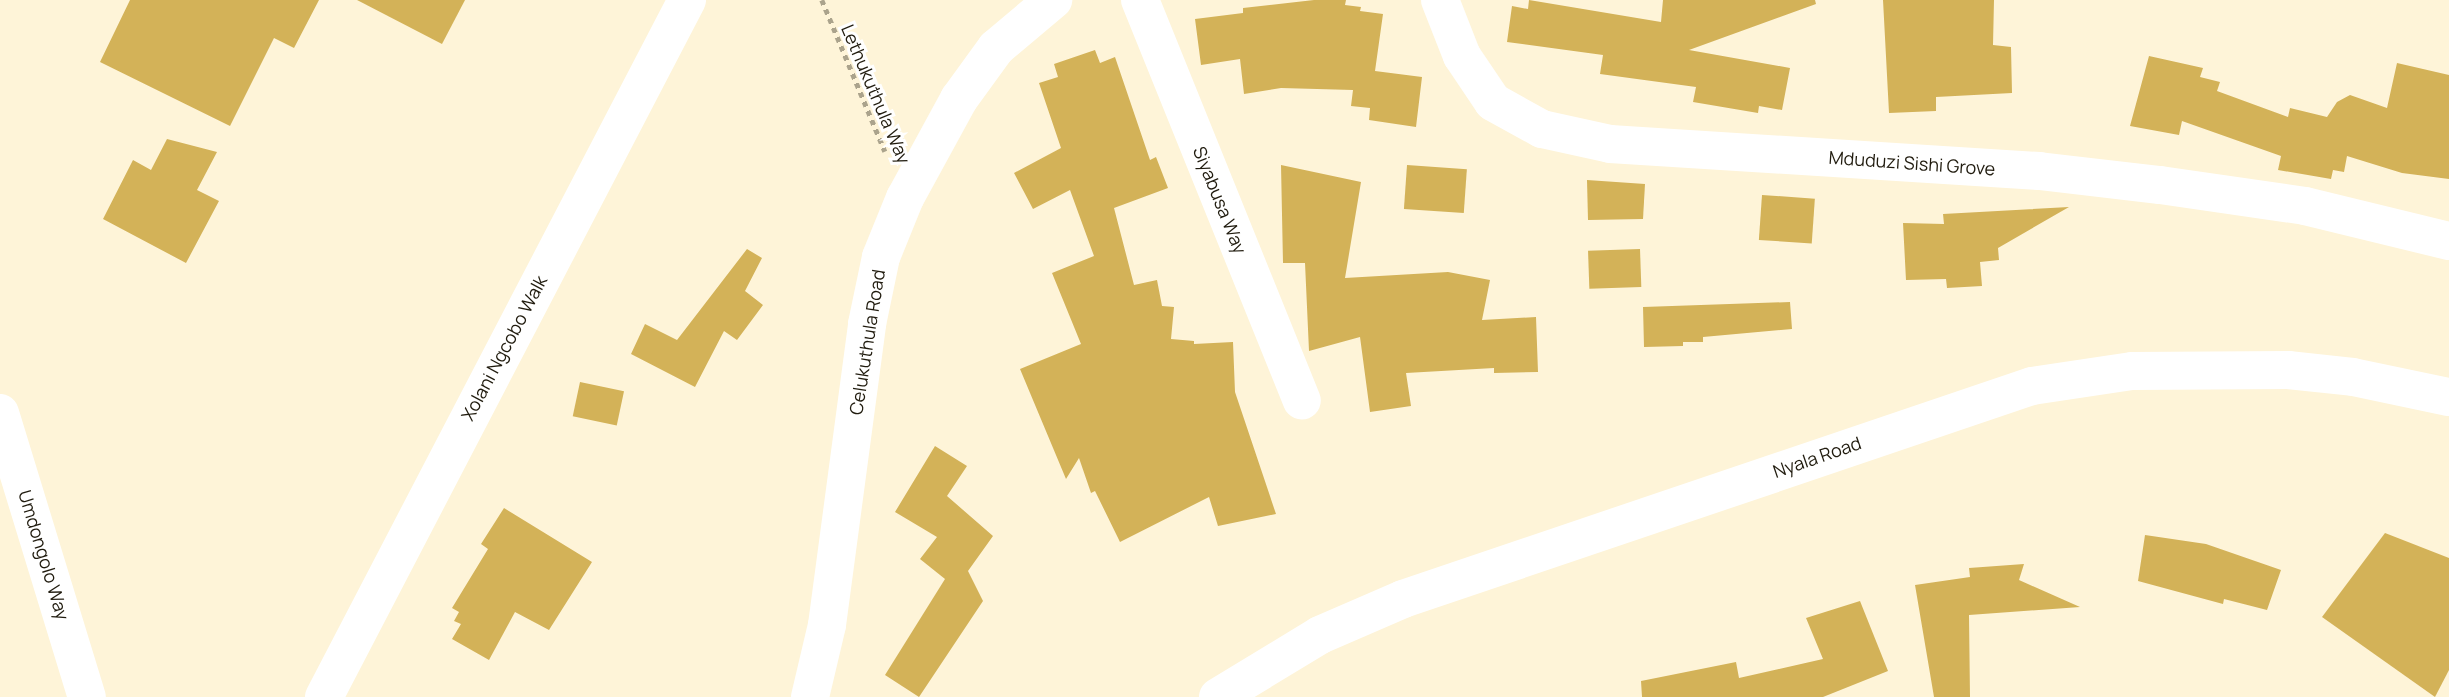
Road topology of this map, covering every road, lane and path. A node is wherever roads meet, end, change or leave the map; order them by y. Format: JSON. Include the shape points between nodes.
{"nodes":[{"id":1,"x":687,"y":0,"type":"edge"},
{"id":2,"x":822,"y":0,"type":"edge"},
{"id":3,"x":1054,"y":0,"type":"edge"},
{"id":4,"x":1140,"y":0,"type":"edge"},
{"id":5,"x":1440,"y":0,"type":"edge"},
{"id":6,"x":905,"y":198,"type":"junction"},
{"id":7,"x":2449,"y":241,"type":"edge"},
{"id":8,"x":2449,"y":397,"type":"edge"},
{"id":9,"x":1302,"y":400,"type":"dead end"},
{"id":10,"x":0,"y":413,"type":"edge"},
{"id":11,"x":87,"y":697,"type":"edge"},
{"id":12,"x":324,"y":697,"type":"edge"},
{"id":13,"x":810,"y":697,"type":"edge"},
{"id":14,"x":1218,"y":697,"type":"edge"}],
"edges":[{"from":1,"to":12,"type":"street","name":"Xolani Ngcobo Walk"},
{"from":2,"to":6,"type":"path","name":"Lethukuthula Way"},
{"from":3,"to":6,"type":"street","name":"Celukuthula Road","via":[[996,48],[959,99]]},
{"from":4,"to":9,"type":"street","name":"Siyabusa Way"},
{"from":5,"to":7,"type":"street","name":"Mduduzi Sishi Grove","via":[[1462,56],[1493,102],[1542,129],[1609,144],[2039,171],[2160,185],[2305,206]]},
{"from":6,"to":13,"type":"street","name":"Celukuthula Road","via":[[872,293],[827,625]]},
{"from":8,"to":14,"type":"street","name":"Nyala Road","via":[[2353,377],[2288,370],[2132,370],[2032,386],[1403,600],[1320,635]]},
{"from":10,"to":11,"type":"street","name":"Umdongolo Way"}]}
